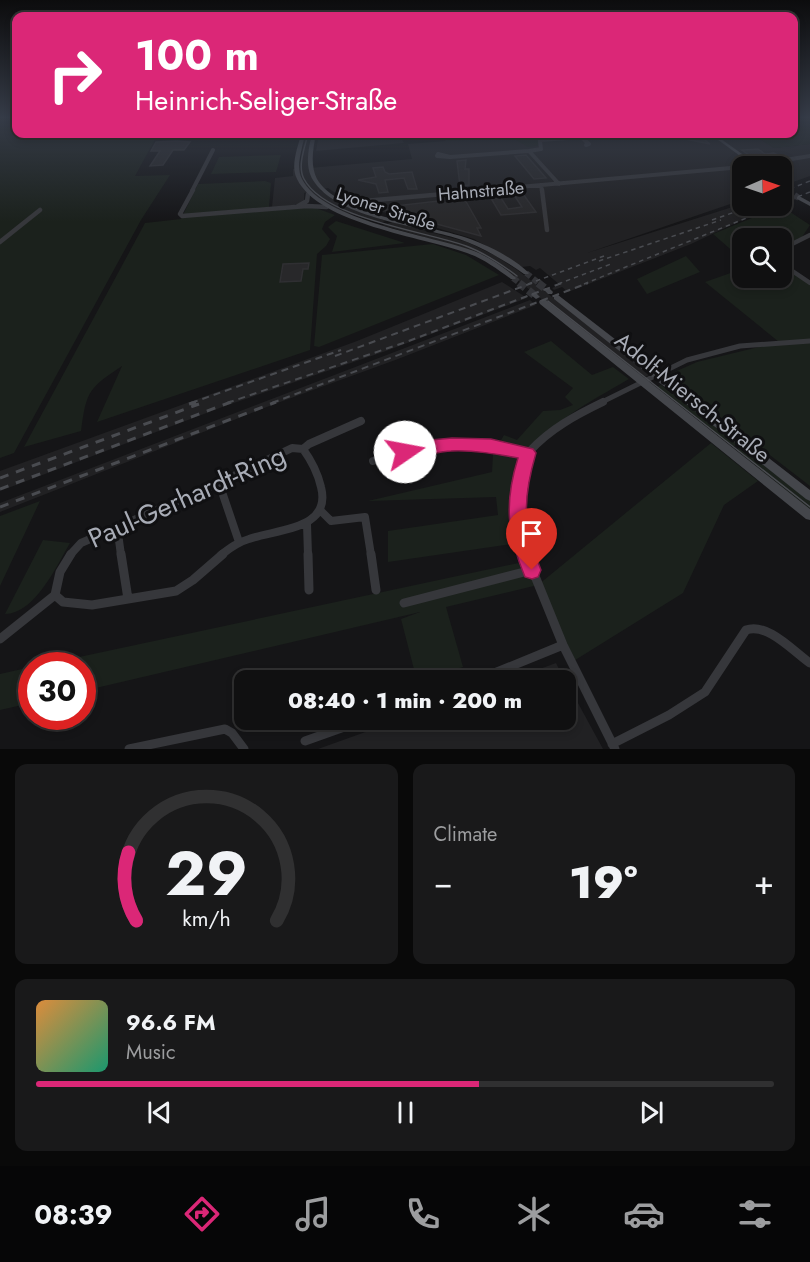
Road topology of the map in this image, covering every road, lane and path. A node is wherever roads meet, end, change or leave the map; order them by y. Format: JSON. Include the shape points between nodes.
{"nodes":[{"id":1,"x":212,"y":153,"type":"edge"},
{"id":2,"x":300,"y":153,"type":"edge"},
{"id":3,"x":310,"y":153,"type":"edge"},
{"id":4,"x":503,"y":153,"type":"edge"},
{"id":5,"x":531,"y":153,"type":"edge"},
{"id":6,"x":810,"y":156,"type":"edge"},
{"id":7,"x":450,"y":157,"type":"dead end"},
{"id":8,"x":792,"y":159,"type":"edge"},
{"id":9,"x":732,"y":168,"type":"edge"},
{"id":10,"x":313,"y":176,"type":"junction"},
{"id":11,"x":298,"y":177,"type":"junction"},
{"id":12,"x":559,"y":184,"type":"junction"},
{"id":13,"x":541,"y":185,"type":"junction"},
{"id":14,"x":308,"y":194,"type":"junction"},
{"id":15,"x":799,"y":198,"type":"tunnel mouth"},
{"id":16,"x":810,"y":204,"type":"edge"},
{"id":17,"x":351,"y":206,"type":"junction"},
{"id":18,"x":292,"y":207,"type":"junction"},
{"id":19,"x":327,"y":207,"type":"junction"},
{"id":20,"x":40,"y":210,"type":"dead end"},
{"id":21,"x":389,"y":218,"type":"junction"},
{"id":22,"x":375,"y":224,"type":"junction"},
{"id":23,"x":547,"y":230,"type":"dead end"},
{"id":24,"x":810,"y":235,"type":"edge"},
{"id":25,"x":0,"y":242,"type":"edge"},
{"id":26,"x":792,"y":244,"type":"edge"},
{"id":27,"x":792,"y":271,"type":"edge"},
{"id":28,"x":525,"y":273,"type":"tunnel mouth"},
{"id":29,"x":513,"y":278,"type":"tunnel mouth"},
{"id":30,"x":810,"y":283,"type":"edge"},
{"id":31,"x":551,"y":293,"type":"tunnel mouth"},
{"id":32,"x":538,"y":298,"type":"tunnel mouth"},
{"id":33,"x":810,"y":341,"type":"edge"},
{"id":34,"x":655,"y":374,"type":"junction"},
{"id":35,"x":642,"y":381,"type":"junction"},
{"id":36,"x":361,"y":421,"type":"dead end"},
{"id":37,"x":303,"y":449,"type":"junction"},
{"id":38,"x":528,"y":453,"type":"junction"},
{"id":39,"x":373,"y":461,"type":"dead end"},
{"id":40,"x":219,"y":483,"type":"junction"},
{"id":41,"x":810,"y":496,"type":"edge"},
{"id":42,"x":321,"y":511,"type":"junction"},
{"id":43,"x":810,"y":515,"type":"edge"},
{"id":44,"x":307,"y":524,"type":"junction"},
{"id":45,"x":117,"y":526,"type":"junction"},
{"id":46,"x":239,"y":542,"type":"junction"},
{"id":47,"x":532,"y":570,"type":"junction"},
{"id":48,"x":309,"y":590,"type":"dead end"},
{"id":49,"x":376,"y":590,"type":"dead end"},
{"id":50,"x":55,"y":594,"type":"junction"},
{"id":51,"x":128,"y":599,"type":"junction"},
{"id":52,"x":404,"y":603,"type":"dead end"},
{"id":53,"x":0,"y":639,"type":"edge"},
{"id":54,"x":563,"y":645,"type":"junction"},
{"id":55,"x":810,"y":663,"type":"edge"},
{"id":56,"x":502,"y":670,"type":"edge"},
{"id":57,"x":336,"y":730,"type":"edge"},
{"id":58,"x":305,"y":741,"type":"dead end"},
{"id":59,"x":613,"y":746,"type":"edge"},
{"id":60,"x":129,"y":749,"type":"edge"},
{"id":61,"x":244,"y":749,"type":"edge"}],
"edges":[{"from":1,"to":18,"type":"street","via":[[181,215]]},
{"from":2,"to":11,"type":"main road"},
{"from":3,"to":10,"type":"main road","name":"Lyoner Straße"},
{"from":4,"to":7,"type":"street"},
{"from":5,"to":12,"type":"street"},
{"from":6,"to":8,"type":"street"},
{"from":9,"to":12,"type":"street","name":"Hahnstraße"},
{"from":10,"to":11,"type":"main road","via":[[304,172]]},
{"from":10,"to":17,"type":"main road","name":"Lyoner Straße","via":[[328,194]]},
{"from":11,"to":14,"type":"main road","name":"Lyoner Straße"},
{"from":12,"to":13,"type":"street","name":"Hahnstraße"},
{"from":13,"to":17,"type":"street","name":"Hahnstraße","via":[[364,201]]},
{"from":13,"to":23,"type":"street","name":"Hahnstraße"},
{"from":14,"to":18,"type":"street","via":[[305,202]]},
{"from":14,"to":19,"type":"main road","name":"Lyoner Straße"},
{"from":15,"to":16,"type":"main road"},
{"from":17,"to":21,"type":"main road","name":"Lyoner Straße"},
{"from":18,"to":19,"type":"street"},
{"from":19,"to":22,"type":"main road","name":"Lyoner Straße"},
{"from":20,"to":25,"type":"street"},
{"from":21,"to":22,"type":"main road","via":[[386,224]]},
{"from":21,"to":28,"type":"main road","name":"Lyoner Straße","via":[[470,241]]},
{"from":22,"to":29,"type":"main road","name":"Lyoner Straße","via":[[470,252]]},
{"from":24,"to":26,"type":"street"},
{"from":27,"to":30,"type":"street"},
{"from":31,"to":34,"type":"main road","name":"Adolf-Miersch-Straße"},
{"from":32,"to":35,"type":"main road","name":"Adolf-Miersch-Straße"},
{"from":33,"to":34,"type":"street","via":[[738,346],[696,357]]},
{"from":34,"to":35,"type":"street"},
{"from":34,"to":41,"type":"main road","name":"Adolf-Miersch-Straße"},
{"from":35,"to":38,"type":"street","via":[[567,420]]},
{"from":35,"to":43,"type":"main road","name":"Adolf-Miersch-Straße"},
{"from":36,"to":37,"type":"street","name":"Paul-Gerhardt-Ring"},
{"from":37,"to":40,"type":"street","name":"Paul-Gerhardt-Ring","via":[[292,448]]},
{"from":37,"to":42,"type":"street","name":"Paul-Gerhardt-Ring","via":[[325,493]]},
{"from":38,"to":39,"type":"street","via":[[452,444]]},
{"from":38,"to":47,"type":"street","via":[[516,511]]},
{"from":40,"to":45,"type":"street","name":"Paul-Gerhardt-Ring"},
{"from":40,"to":46,"type":"street"},
{"from":42,"to":44,"type":"street"},
{"from":42,"to":49,"type":"street","via":[[331,521],[365,517]]},
{"from":44,"to":46,"type":"street"},
{"from":44,"to":48,"type":"street"},
{"from":45,"to":50,"type":"street","name":"Paul-Gerhardt-Ring","via":[[81,543],[68,557],[58,573]]},
{"from":45,"to":51,"type":"street"},
{"from":46,"to":51,"type":"street","via":[[176,591]]},
{"from":47,"to":52,"type":"street"},
{"from":47,"to":54,"type":"street"},
{"from":50,"to":51,"type":"street","via":[[68,604],[84,606]]},
{"from":50,"to":53,"type":"street"},
{"from":54,"to":56,"type":"street"},
{"from":54,"to":59,"type":"street"},
{"from":55,"to":59,"type":"street","via":[[765,630],[746,630],[705,692]]},
{"from":57,"to":58,"type":"street"},
{"from":60,"to":61,"type":"street","via":[[225,729]]}]}
